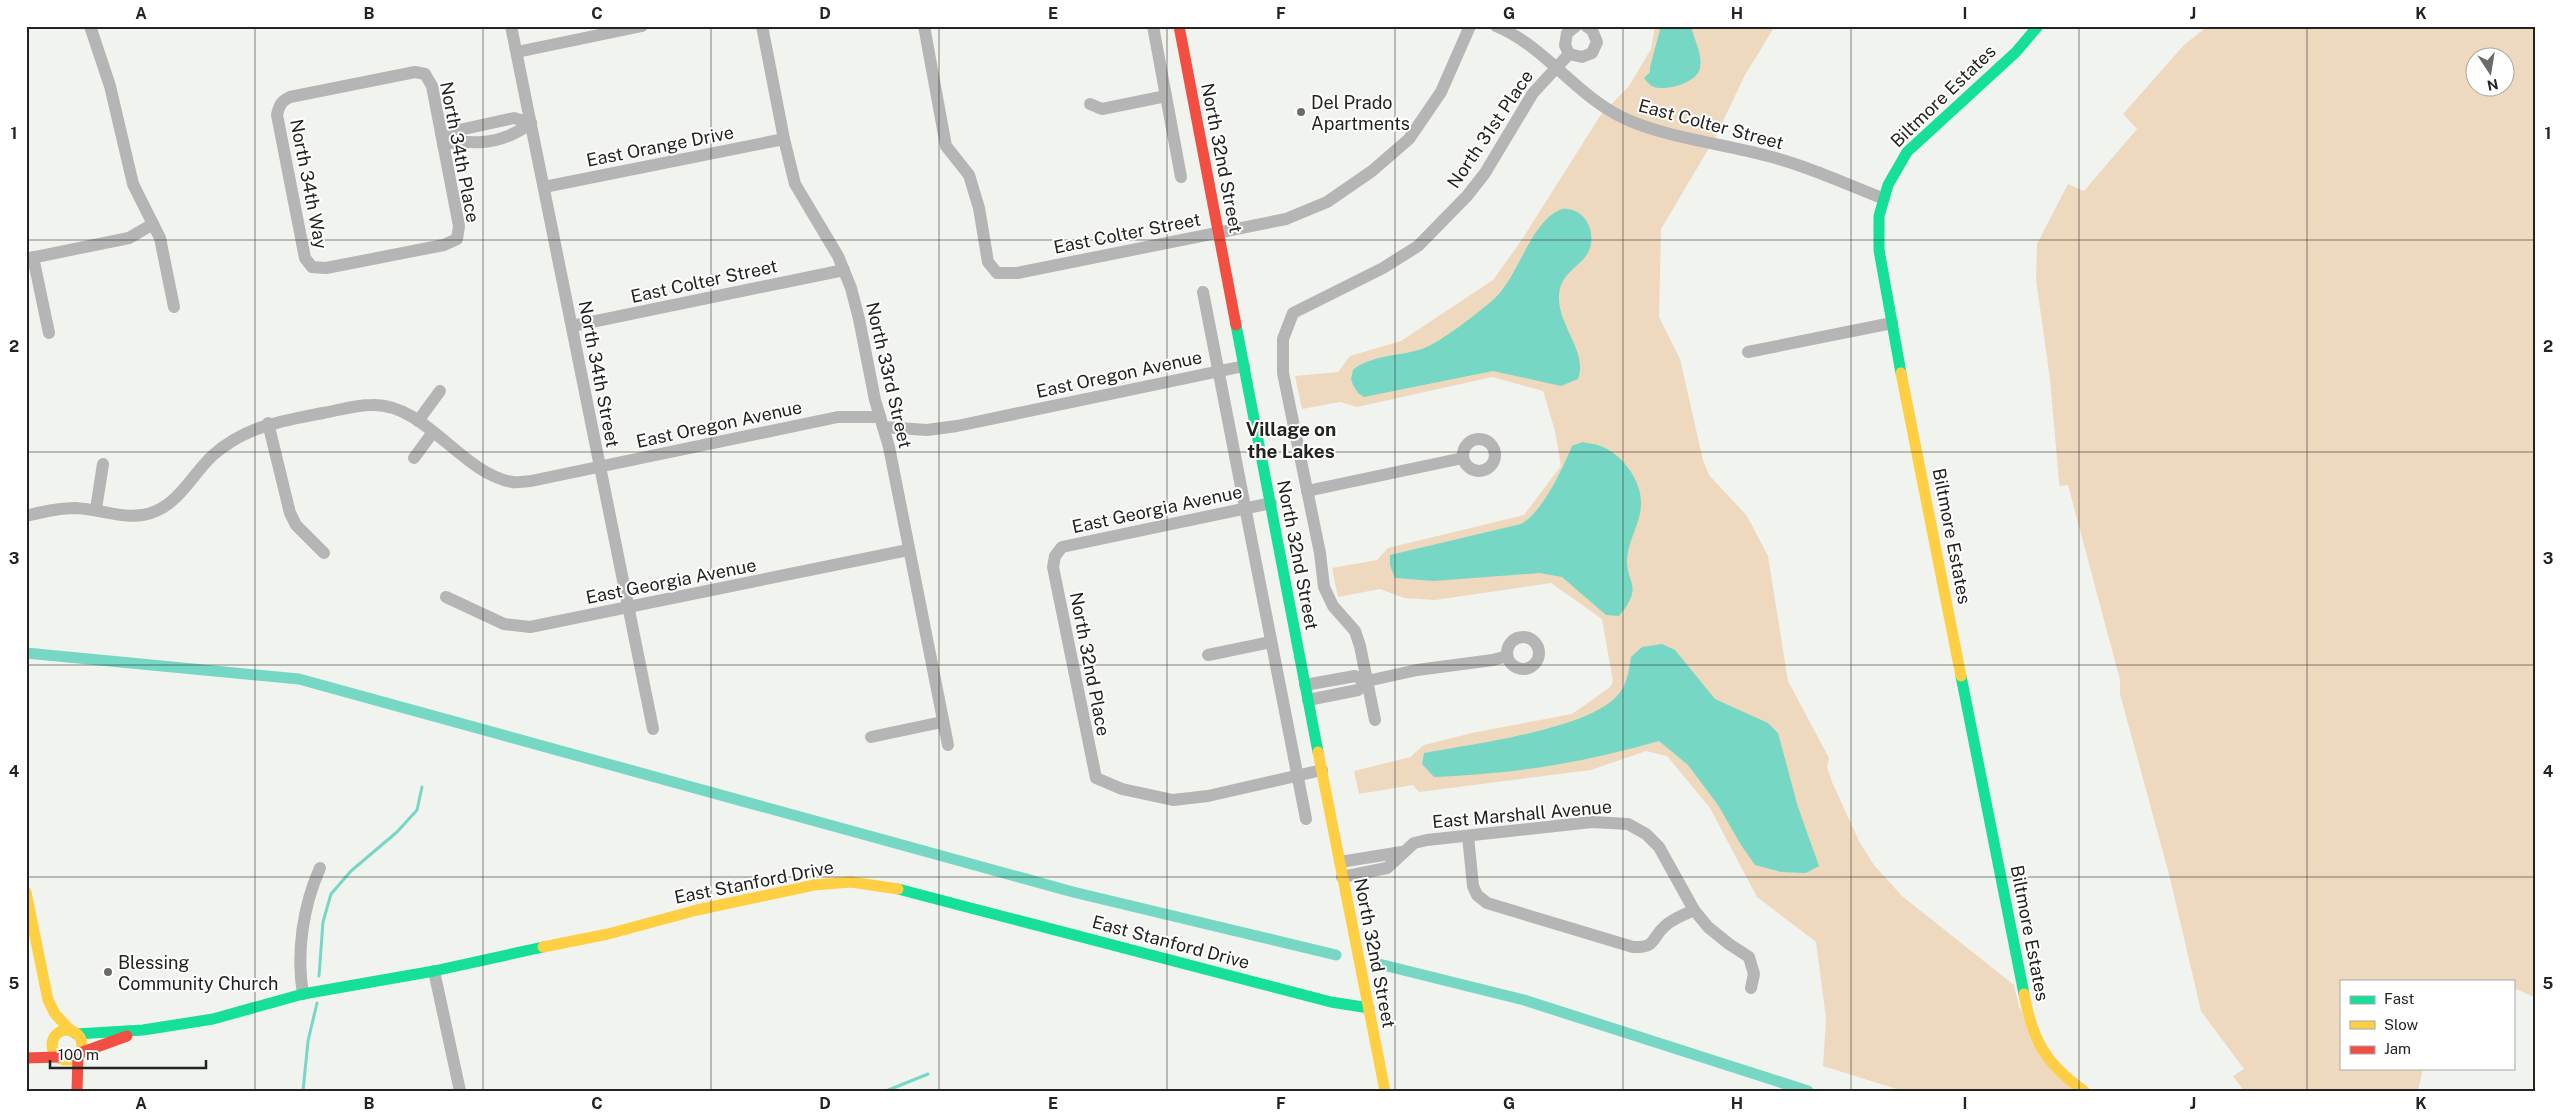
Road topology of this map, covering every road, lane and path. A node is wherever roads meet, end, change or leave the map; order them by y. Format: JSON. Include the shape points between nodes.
{"nodes":[{"id":1,"x":90,"y":26,"type":"edge"},
{"id":2,"x":511,"y":26,"type":"edge"},
{"id":3,"x":642,"y":26,"type":"edge"},
{"id":4,"x":762,"y":26,"type":"edge"},
{"id":5,"x":924,"y":26,"type":"edge"},
{"id":6,"x":1152,"y":26,"type":"edge"},
{"id":7,"x":1179,"y":26,"type":"edge"},
{"id":8,"x":1470,"y":26,"type":"edge"},
{"id":9,"x":1496,"y":26,"type":"edge"},
{"id":10,"x":1586,"y":26,"type":"edge"},
{"id":11,"x":2038,"y":26,"type":"edge"},
{"id":12,"x":1566,"y":28,"type":"edge"},
{"id":13,"x":517,"y":52,"type":"junction"},
{"id":14,"x":1569,"y":54,"type":"junction"},
{"id":15,"x":1556,"y":68,"type":"junction"},
{"id":16,"x":425,"y":74,"type":"joint"},
{"id":17,"x":1166,"y":96,"type":"junction"},
{"id":18,"x":1090,"y":104,"type":"dead end"},
{"id":19,"x":531,"y":123,"type":"junction"},
{"id":20,"x":489,"y":124,"type":"junction"},
{"id":21,"x":442,"y":139,"type":"junction"},
{"id":22,"x":784,"y":139,"type":"junction"},
{"id":23,"x":493,"y":140,"type":"junction"},
{"id":24,"x":1181,"y":177,"type":"dead end"},
{"id":25,"x":544,"y":187,"type":"junction"},
{"id":26,"x":1882,"y":198,"type":"junction"},
{"id":27,"x":154,"y":224,"type":"junction"},
{"id":28,"x":1218,"y":232,"type":"junction"},
{"id":29,"x":457,"y":239,"type":"joint"},
{"id":30,"x":30,"y":258,"type":"edge"},
{"id":31,"x":844,"y":270,"type":"junction"},
{"id":32,"x":1203,"y":292,"type":"dead end"},
{"id":33,"x":174,"y":307,"type":"dead end"},
{"id":34,"x":1892,"y":323,"type":"junction"},
{"id":35,"x":572,"y":326,"type":"junction"},
{"id":36,"x":49,"y":333,"type":"dead end"},
{"id":37,"x":1748,"y":352,"type":"dead end"},
{"id":38,"x":1244,"y":366,"type":"junction"},
{"id":39,"x":1218,"y":371,"type":"junction"},
{"id":40,"x":440,"y":391,"type":"dead end"},
{"id":41,"x":418,"y":421,"type":"junction"},
{"id":42,"x":881,"y":422,"type":"junction"},
{"id":43,"x":268,"y":423,"type":"junction"},
{"id":44,"x":433,"y":432,"type":"junction"},
{"id":45,"x":414,"y":458,"type":"dead end"},
{"id":46,"x":1463,"y":458,"type":"dead end"},
{"id":47,"x":103,"y":464,"type":"dead end"},
{"id":48,"x":599,"y":466,"type":"junction"},
{"id":49,"x":1307,"y":491,"type":"junction"},
{"id":50,"x":1271,"y":503,"type":"junction"},
{"id":51,"x":96,"y":509,"type":"junction"},
{"id":52,"x":1245,"y":509,"type":"junction"},
{"id":53,"x":26,"y":516,"type":"edge"},
{"id":54,"x":908,"y":550,"type":"junction"},
{"id":55,"x":324,"y":553,"type":"dead end"},
{"id":56,"x":1055,"y":556,"type":"joint"},
{"id":57,"x":446,"y":597,"type":"dead end"},
{"id":58,"x":627,"y":608,"type":"junction"},
{"id":59,"x":1271,"y":642,"type":"junction"},
{"id":60,"x":1208,"y":655,"type":"dead end"},
{"id":61,"x":1507,"y":656,"type":"dead end"},
{"id":62,"x":1342,"y":678,"type":"junction"},
{"id":63,"x":1368,"y":681,"type":"junction"},
{"id":64,"x":1305,"y":686,"type":"junction"},
{"id":65,"x":1345,"y":692,"type":"junction"},
{"id":66,"x":1308,"y":700,"type":"junction"},
{"id":67,"x":1375,"y":720,"type":"dead end"},
{"id":68,"x":942,"y":722,"type":"junction"},
{"id":69,"x":653,"y":729,"type":"dead end"},
{"id":70,"x":871,"y":737,"type":"dead end"},
{"id":71,"x":948,"y":745,"type":"dead end"},
{"id":72,"x":1322,"y":770,"type":"junction"},
{"id":73,"x":1297,"y":776,"type":"junction"},
{"id":74,"x":1306,"y":820,"type":"dead end"},
{"id":75,"x":1468,"y":836,"type":"junction"},
{"id":76,"x":1402,"y":852,"type":"junction"},
{"id":77,"x":1340,"y":862,"type":"junction"},
{"id":78,"x":320,"y":868,"type":"dead end"},
{"id":79,"x":1342,"y":877,"type":"junction"},
{"id":80,"x":26,"y":892,"type":"edge"},
{"id":81,"x":1694,"y":910,"type":"junction"},
{"id":82,"x":434,"y":971,"type":"junction"},
{"id":83,"x":1751,"y":988,"type":"dead end"},
{"id":84,"x":303,"y":994,"type":"junction"},
{"id":85,"x":1369,"y":1008,"type":"junction"},
{"id":86,"x":55,"y":1014,"type":"junction"},
{"id":87,"x":144,"y":1030,"type":"junction"},
{"id":88,"x":74,"y":1033,"type":"junction"},
{"id":89,"x":56,"y":1036,"type":"junction"},
{"id":90,"x":26,"y":1047,"type":"edge"},
{"id":91,"x":79,"y":1054,"type":"junction"},
{"id":92,"x":26,"y":1058,"type":"edge"},
{"id":93,"x":60,"y":1058,"type":"junction"},
{"id":94,"x":75,"y":1091,"type":"edge"},
{"id":95,"x":460,"y":1091,"type":"edge"},
{"id":96,"x":1385,"y":1091,"type":"edge"},
{"id":97,"x":2084,"y":1091,"type":"edge"}],
"edges":[{"from":1,"to":27,"type":"street","via":[[110,86],[133,184]]},
{"from":2,"to":13,"type":"street","name":"North 34th Street"},
{"from":3,"to":13,"type":"street"},
{"from":4,"to":22,"type":"street","name":"North 33rd Street"},
{"from":5,"to":28,"type":"street","name":"East Colter Street","via":[[946,146],[969,175],[980,208],[988,262],[997,273],[1018,273]]},
{"from":6,"to":17,"type":"street"},
{"from":7,"to":28,"type":"street","name":"North 32nd Street"},
{"from":8,"to":28,"type":"street","name":"East Colter Street","via":[[1441,92],[1409,139],[1390,157],[1326,202],[1286,219]]},
{"from":9,"to":15,"type":"street","name":"East Colter Street","via":[[1527,43]]},
{"from":10,"to":14,"type":"street","via":[[1596,36],[1592,53],[1582,57]]},
{"from":11,"to":26,"type":"street","name":"Biltmore Estates","via":[[2016,52],[1907,152]]},
{"from":12,"to":14,"type":"street","via":[[1565,45]]},
{"from":13,"to":19,"type":"street","name":"North 34th Street"},
{"from":14,"to":15,"type":"street","name":"North 31st Place"},
{"from":15,"to":26,"type":"street","name":"East Colter Street","via":[[1588,97],[1623,118],[1656,130],[1770,157]]},
{"from":15,"to":49,"type":"street","name":"North 31st Place","via":[[1533,93],[1485,173],[1418,246],[1383,268],[1293,313],[1283,339],[1283,372]]},
{"from":16,"to":21,"type":"street","name":"North 34th Place","via":[[432,86]]},
{"from":16,"to":29,"type":"street","name":"North 34th Way","via":[[415,72],[283,100],[277,115],[292,196],[305,258],[312,267],[344,265],[444,245]]},
{"from":17,"to":18,"type":"street","via":[[1102,109]]},
{"from":17,"to":24,"type":"street"},
{"from":19,"to":20,"type":"street","via":[[514,118]]},
{"from":19,"to":23,"type":"street","via":[[520,132]]},
{"from":19,"to":25,"type":"street","name":"North 34th Street"},
{"from":20,"to":21,"type":"street"},
{"from":20,"to":23,"type":"street"},
{"from":21,"to":23,"type":"street"},
{"from":21,"to":29,"type":"street","name":"North 34th Place","via":[[459,226]]},
{"from":22,"to":25,"type":"street","name":"East Orange Drive"},
{"from":22,"to":31,"type":"street","name":"North 33rd Street","via":[[795,184]]},
{"from":25,"to":35,"type":"street","name":"North 34th Street"},
{"from":26,"to":34,"type":"street","name":"Biltmore Estates","via":[[1878,252]]},
{"from":27,"to":30,"type":"street","via":[[129,238]]},
{"from":27,"to":33,"type":"street","via":[[160,238]]},
{"from":28,"to":38,"type":"street","name":"North 32nd Street"},
{"from":30,"to":36,"type":"street"},
{"from":31,"to":35,"type":"street","name":"East Colter Street"},
{"from":31,"to":42,"type":"street","name":"North 33rd Street","via":[[859,319]]},
{"from":32,"to":39,"type":"street"},
{"from":34,"to":37,"type":"street"},
{"from":34,"to":97,"type":"street","name":"Biltmore Estates","via":[[2030,1025],[2056,1070]]},
{"from":35,"to":48,"type":"street","name":"North 34th Street"},
{"from":38,"to":39,"type":"street","name":"East Oregon Avenue"},
{"from":38,"to":50,"type":"street","name":"North 32nd Street"},
{"from":39,"to":42,"type":"street","name":"East Oregon Avenue","via":[[956,426],[927,430]]},
{"from":39,"to":52,"type":"street"},
{"from":40,"to":41,"type":"street"},
{"from":41,"to":43,"type":"street","name":"East Oregon Avenue","via":[[398,410],[373,404]]},
{"from":41,"to":44,"type":"street","name":"East Oregon Avenue"},
{"from":42,"to":48,"type":"street","name":"East Oregon Avenue","via":[[838,417]]},
{"from":42,"to":54,"type":"street","name":"North 33rd Street","via":[[889,447]]},
{"from":43,"to":51,"type":"street","name":"East Oregon Avenue","via":[[214,454],[159,510],[128,517]]},
{"from":43,"to":55,"type":"street","via":[[290,513],[296,525]]},
{"from":44,"to":45,"type":"street"},
{"from":44,"to":48,"type":"street","name":"East Oregon Avenue","via":[[482,469],[513,482]]},
{"from":46,"to":49,"type":"street"},
{"from":47,"to":51,"type":"street"},
{"from":48,"to":58,"type":"street","name":"North 34th Street"},
{"from":49,"to":63,"type":"street","name":"North 31st Place","via":[[1324,587],[1333,606],[1355,630]]},
{"from":50,"to":52,"type":"street","name":"East Georgia Avenue"},
{"from":50,"to":64,"type":"street","name":"North 32nd Street"},
{"from":51,"to":53,"type":"street","name":"East Oregon Avenue","via":[[59,509]]},
{"from":52,"to":56,"type":"street","name":"East Georgia Avenue","via":[[1062,547]]},
{"from":52,"to":59,"type":"street"},
{"from":54,"to":58,"type":"street","name":"East Georgia Avenue"},
{"from":54,"to":68,"type":"street","name":"North 33rd Street"},
{"from":56,"to":73,"type":"street","name":"North 32nd Place","via":[[1053,567],[1096,778],[1122,790],[1173,800],[1208,796]]},
{"from":57,"to":58,"type":"street","name":"East Georgia Avenue","via":[[516,627]]},
{"from":58,"to":69,"type":"street","name":"North 34th Street"},
{"from":59,"to":60,"type":"street"},
{"from":59,"to":73,"type":"street"},
{"from":61,"to":63,"type":"street"},
{"from":62,"to":63,"type":"street","via":[[1356,676]]},
{"from":62,"to":64,"type":"street"},
{"from":62,"to":65,"type":"street"},
{"from":63,"to":65,"type":"street","via":[[1358,690]]},
{"from":63,"to":67,"type":"street","name":"North 31st Place"},
{"from":64,"to":66,"type":"street","name":"North 32nd Street"},
{"from":65,"to":66,"type":"street"},
{"from":66,"to":72,"type":"street","name":"North 32nd Street"},
{"from":68,"to":70,"type":"street"},
{"from":68,"to":71,"type":"street","name":"North 33rd Street"},
{"from":72,"to":73,"type":"street"},
{"from":72,"to":77,"type":"street","name":"North 32nd Street"},
{"from":73,"to":74,"type":"street"},
{"from":75,"to":76,"type":"street","name":"East Marshall Avenue","via":[[1427,840]]},
{"from":75,"to":81,"type":"street","name":"East Marshall Avenue","via":[[1592,822],[1628,824],[1646,834],[1659,847]]},
{"from":75,"to":81,"type":"street","via":[[1473,886],[1477,895],[1487,903],[1634,947],[1654,942],[1664,926]]},
{"from":76,"to":77,"type":"street","name":"East Marshall Avenue"},
{"from":76,"to":79,"type":"street","name":"East Marshall Avenue","via":[[1387,868]]},
{"from":77,"to":79,"type":"street","name":"North 32nd Street"},
{"from":78,"to":84,"type":"street","via":[[308,894],[300,968]]},
{"from":79,"to":85,"type":"street","name":"North 32nd Street"},
{"from":80,"to":86,"type":"street","via":[[48,1000]]},
{"from":81,"to":83,"type":"street","name":"East Marshall Avenue","via":[[1729,944],[1749,957],[1754,974]]},
{"from":82,"to":84,"type":"street","name":"East Stanford Drive"},
{"from":82,"to":85,"type":"street","name":"East Stanford Drive","via":[[814,885],[851,882],[892,888],[1331,1002]]},
{"from":82,"to":95,"type":"street"},
{"from":84,"to":87,"type":"street","name":"East Stanford Drive","via":[[213,1019]]},
{"from":85,"to":96,"type":"street","name":"North 32nd Street"},
{"from":86,"to":88,"type":"street"},
{"from":86,"to":89,"type":"street"},
{"from":87,"to":88,"type":"street","name":"East Stanford Drive"},
{"from":87,"to":91,"type":"street","name":"East Stanford Drive"},
{"from":88,"to":89,"type":"street","via":[[64,1031]]},
{"from":88,"to":91,"type":"street","via":[[81,1043]]},
{"from":89,"to":90,"type":"street"},
{"from":89,"to":93,"type":"street","via":[[52,1046]]},
{"from":91,"to":93,"type":"street","via":[[71,1059]]},
{"from":91,"to":94,"type":"street"},
{"from":92,"to":93,"type":"street"},
{"from":93,"to":94,"type":"street"}]}
